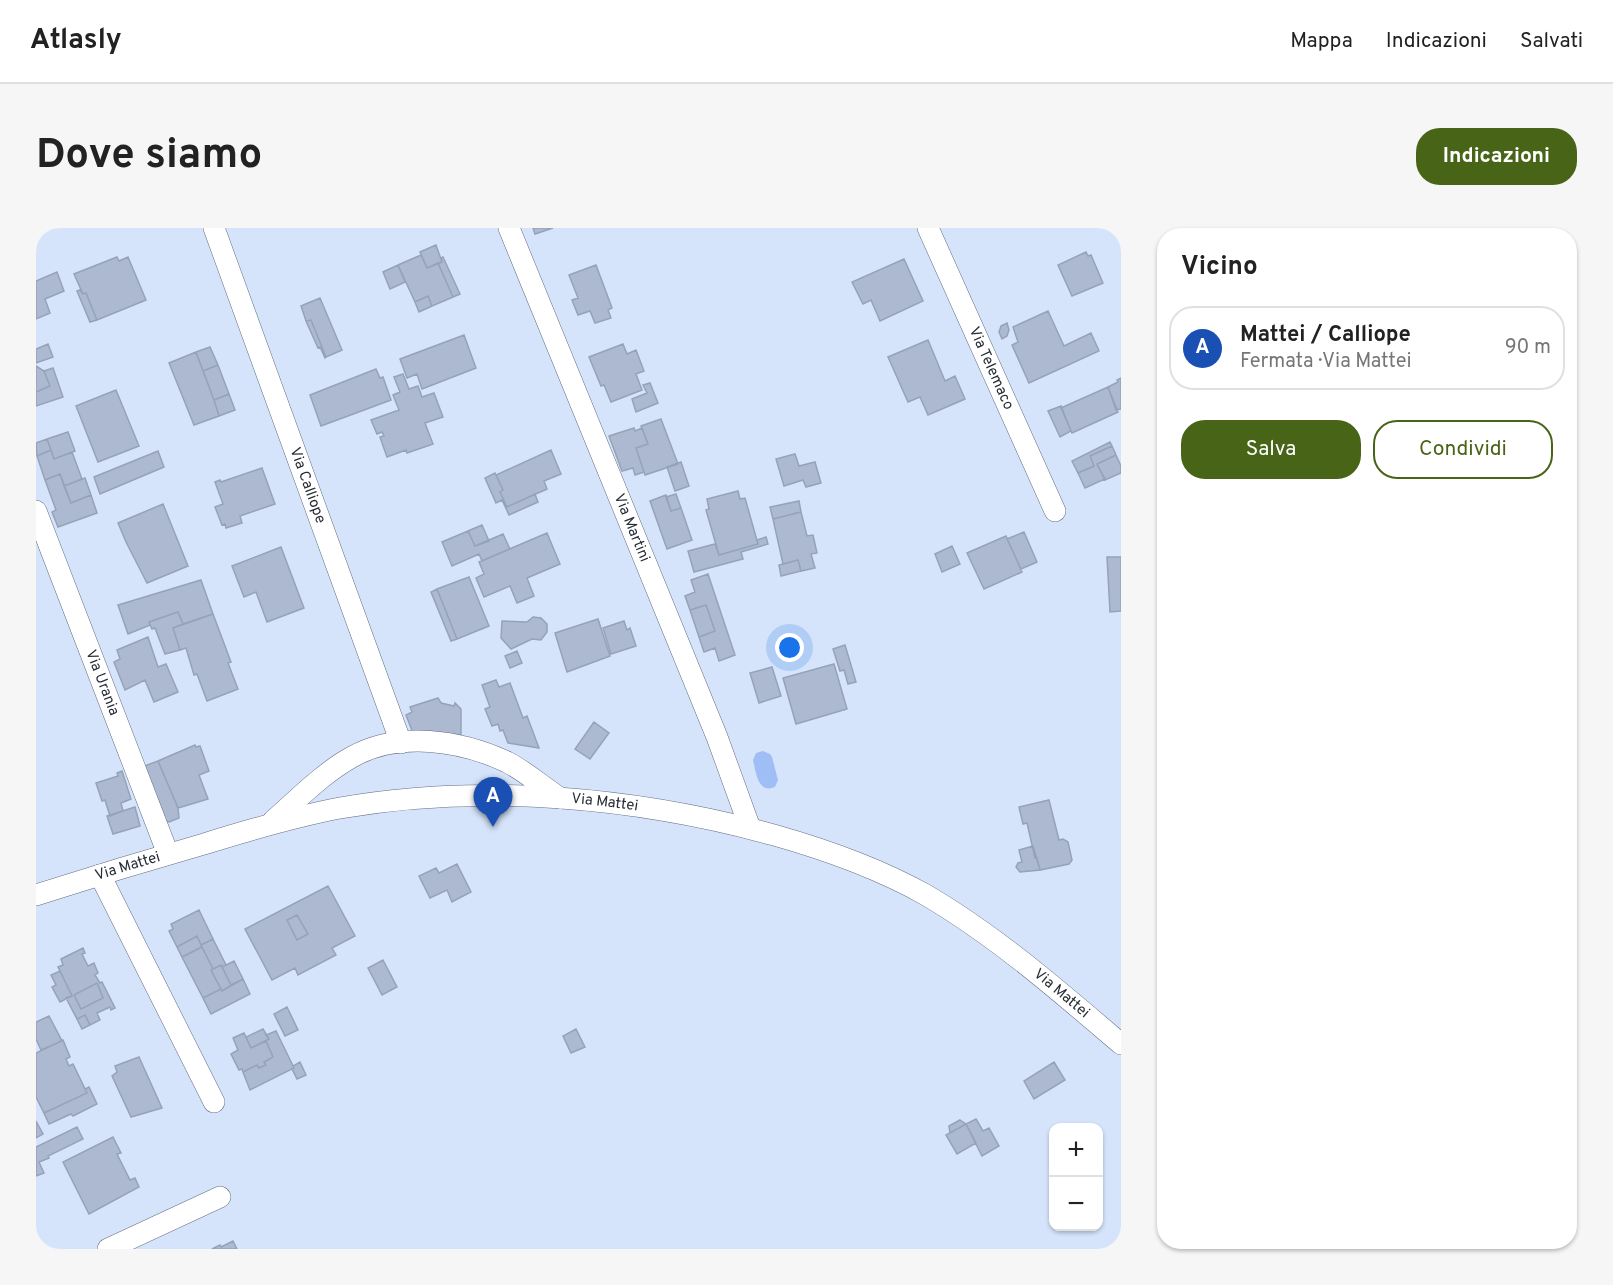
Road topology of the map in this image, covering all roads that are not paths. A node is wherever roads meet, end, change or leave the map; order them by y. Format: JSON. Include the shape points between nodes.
{"nodes":[{"id":1,"x":214,"y":228,"type":"edge"},
{"id":2,"x":509,"y":228,"type":"edge"},
{"id":3,"x":928,"y":228,"type":"edge"},
{"id":4,"x":36,"y":511,"type":"edge"},
{"id":5,"x":1055,"y":511,"type":"dead end"},
{"id":6,"x":401,"y":743,"type":"junction"},
{"id":7,"x":561,"y":799,"type":"junction"},
{"id":8,"x":269,"y":824,"type":"junction"},
{"id":9,"x":750,"y":828,"type":"junction"},
{"id":10,"x":168,"y":854,"type":"junction"},
{"id":11,"x":100,"y":875,"type":"junction"},
{"id":12,"x":36,"y":895,"type":"edge"},
{"id":13,"x":1121,"y":1044,"type":"edge"},
{"id":14,"x":214,"y":1102,"type":"dead end"},
{"id":15,"x":220,"y":1197,"type":"dead end"},
{"id":16,"x":108,"y":1249,"type":"edge"}],
"edges":[{"from":1,"to":6,"type":"street","name":"Via Calliope"},
{"from":2,"to":9,"type":"street","name":"Via Martini","via":[[717,737]]},
{"from":3,"to":5,"type":"street","name":"Via Telemaco"},
{"from":4,"to":10,"type":"street","name":"Via Urania"},
{"from":6,"to":7,"type":"street","via":[[422,741],[480,752],[509,763]]},
{"from":6,"to":8,"type":"street","via":[[352,757]]},
{"from":7,"to":8,"type":"street","name":"Via Mattei","via":[[479,795],[414,798],[339,808]]},
{"from":7,"to":9,"type":"street","name":"Via Mattei","via":[[660,810]]},
{"from":8,"to":10,"type":"street","name":"Via Mattei"},
{"from":9,"to":13,"type":"street","name":"Via Mattei","via":[[860,863],[926,896],[1002,947]]},
{"from":10,"to":11,"type":"street","name":"Via Mattei"},
{"from":11,"to":12,"type":"street","name":"Via Mattei"},
{"from":11,"to":14,"type":"street"},
{"from":15,"to":16,"type":"street"}]}
